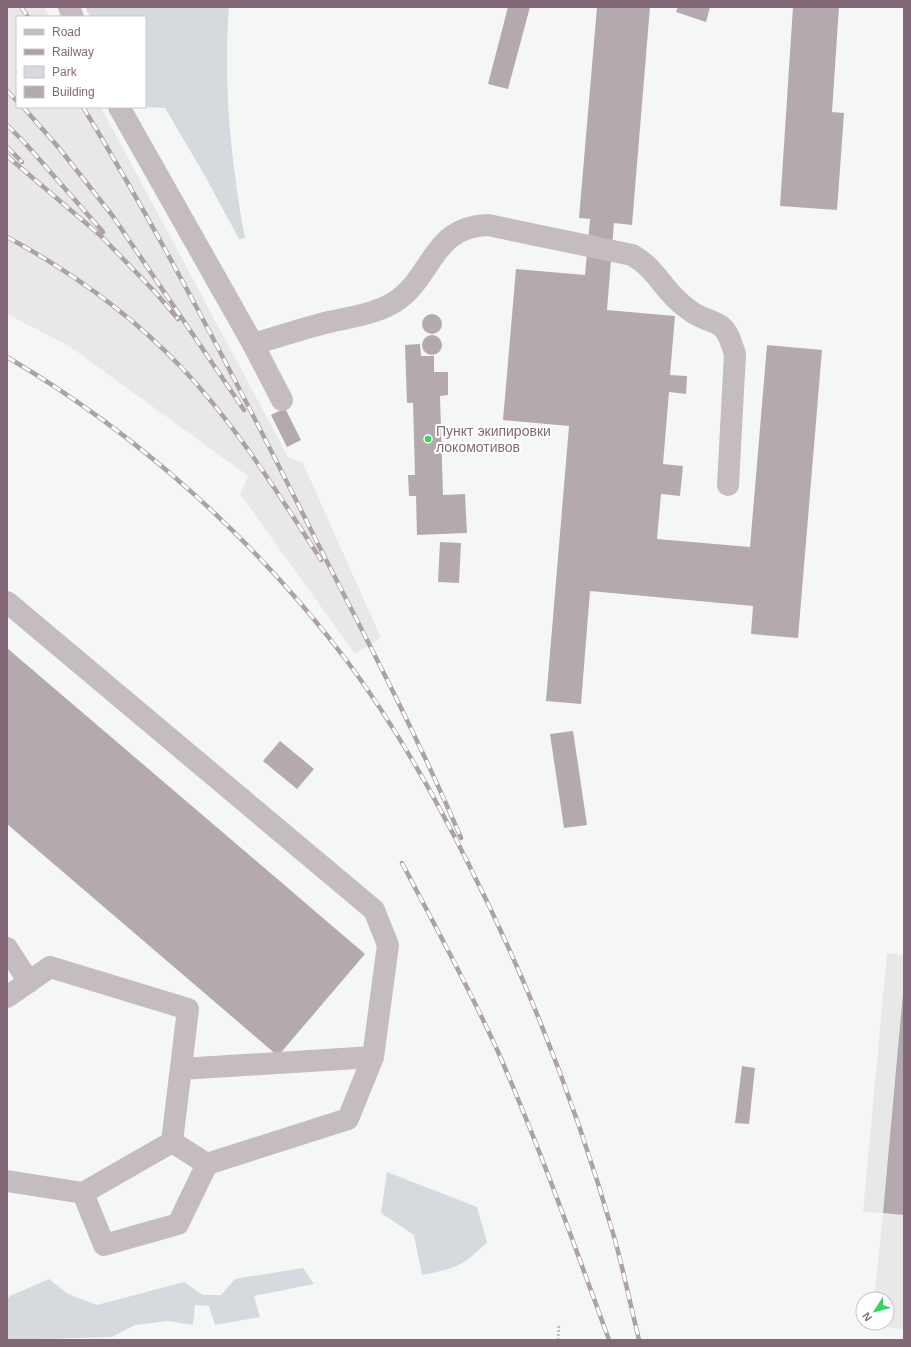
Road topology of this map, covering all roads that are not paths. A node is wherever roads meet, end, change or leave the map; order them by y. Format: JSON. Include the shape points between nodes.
{"nodes":[{"id":1,"x":120,"y":108,"type":"edge"},
{"id":2,"x":253,"y":344,"type":"junction"},
{"id":3,"x":282,"y":400,"type":"dead end"},
{"id":4,"x":728,"y":485,"type":"dead end"},
{"id":5,"x":7,"y":602,"type":"edge"},
{"id":6,"x":7,"y":948,"type":"edge"},
{"id":7,"x":29,"y":982,"type":"junction"},
{"id":8,"x":7,"y":997,"type":"edge"},
{"id":9,"x":373,"y":1057,"type":"junction"},
{"id":10,"x":181,"y":1069,"type":"junction"},
{"id":11,"x":172,"y":1142,"type":"junction"},
{"id":12,"x":207,"y":1164,"type":"junction"},
{"id":13,"x":7,"y":1181,"type":"edge"},
{"id":14,"x":83,"y":1193,"type":"junction"}],
"edges":[{"from":1,"to":2,"type":"lane"},
{"from":2,"to":3,"type":"lane"},
{"from":2,"to":4,"type":"lane","via":[[328,322],[366,314],[393,302],[407,293],[442,243],[466,227],[488,224],[632,255],[651,268],[683,306],[714,321],[723,328],[730,339],[734,354]]},
{"from":5,"to":9,"type":"lane","via":[[374,910],[388,944]]},
{"from":6,"to":7,"type":"lane"},
{"from":7,"to":8,"type":"lane"},
{"from":7,"to":10,"type":"lane","via":[[50,967],[188,1009]]},
{"from":9,"to":10,"type":"lane"},
{"from":9,"to":12,"type":"lane","via":[[348,1119]]},
{"from":10,"to":11,"type":"lane"},
{"from":11,"to":12,"type":"lane"},
{"from":11,"to":14,"type":"lane"},
{"from":12,"to":14,"type":"lane","via":[[178,1224],[104,1245]]},
{"from":13,"to":14,"type":"lane"}]}
